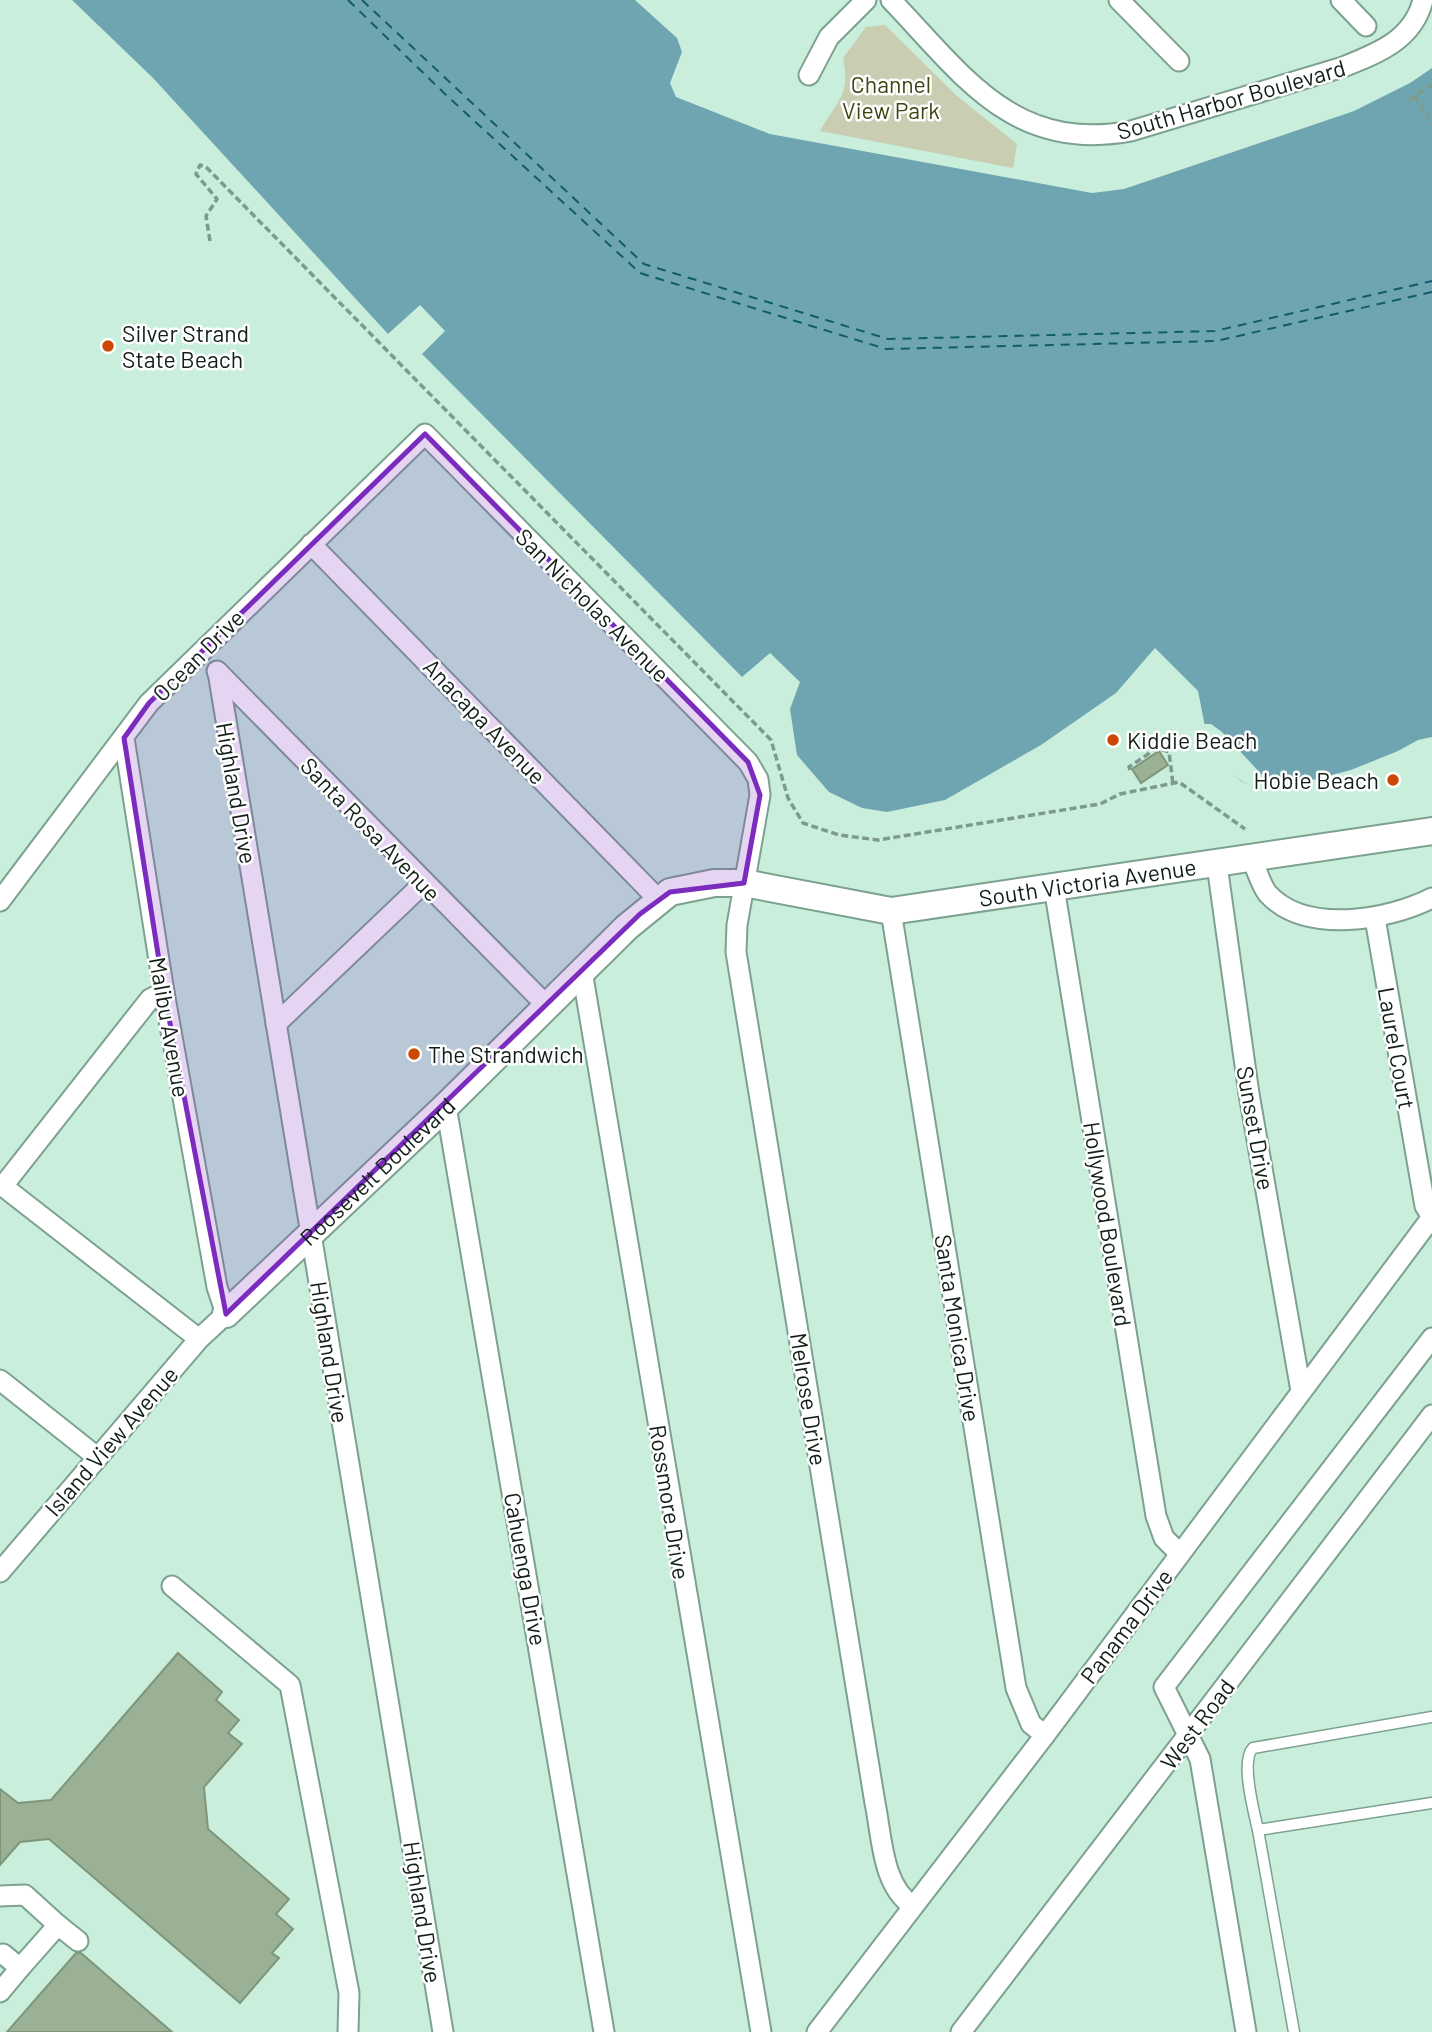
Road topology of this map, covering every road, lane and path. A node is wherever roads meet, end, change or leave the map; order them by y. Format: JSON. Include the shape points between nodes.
{"nodes":[{"id":1,"x":866,"y":0,"type":"edge"},
{"id":2,"x":891,"y":0,"type":"edge"},
{"id":3,"x":1119,"y":0,"type":"edge"},
{"id":4,"x":1341,"y":0,"type":"edge"},
{"id":5,"x":1423,"y":0,"type":"edge"},
{"id":6,"x":1366,"y":26,"type":"dead end"},
{"id":7,"x":1179,"y":61,"type":"dead end"},
{"id":8,"x":809,"y":75,"type":"dead end"},
{"id":9,"x":1432,"y":85,"type":"edge"},
{"id":10,"x":1415,"y":96,"type":"junction"},
{"id":11,"x":1409,"y":100,"type":"dead end"},
{"id":12,"x":1432,"y":124,"type":"edge"},
{"id":13,"x":210,"y":241,"type":"dead end"},
{"id":14,"x":425,"y":434,"type":"joint"},
{"id":15,"x":312,"y":544,"type":"junction"},
{"id":16,"x":200,"y":652,"type":"junction"},
{"id":17,"x":218,"y":672,"type":"junction"},
{"id":18,"x":124,"y":738,"type":"junction"},
{"id":19,"x":1130,"y":770,"type":"dead end"},
{"id":20,"x":1173,"y":784,"type":"junction"},
{"id":21,"x":1245,"y":830,"type":"dead end"},
{"id":22,"x":1432,"y":831,"type":"edge"},
{"id":23,"x":1252,"y":859,"type":"junction"},
{"id":24,"x":1217,"y":865,"type":"junction"},
{"id":25,"x":424,"y":883,"type":"junction"},
{"id":26,"x":744,"y":883,"type":"junction"},
{"id":27,"x":1054,"y":887,"type":"junction"},
{"id":28,"x":1432,"y":898,"type":"edge"},
{"id":29,"x":658,"y":899,"type":"junction"},
{"id":30,"x":0,"y":901,"type":"edge"},
{"id":31,"x":891,"y":911,"type":"junction"},
{"id":32,"x":1375,"y":918,"type":"junction"},
{"id":33,"x":582,"y":971,"type":"junction"},
{"id":34,"x":163,"y":992,"type":"junction"},
{"id":35,"x":545,"y":1004,"type":"junction"},
{"id":36,"x":276,"y":1024,"type":"junction"},
{"id":37,"x":446,"y":1106,"type":"junction"},
{"id":38,"x":1,"y":1185,"type":"edge"},
{"id":39,"x":1432,"y":1217,"type":"edge"},
{"id":40,"x":312,"y":1234,"type":"junction"},
{"id":41,"x":226,"y":1314,"type":"junction"},
{"id":42,"x":1432,"y":1338,"type":"edge"},
{"id":43,"x":199,"y":1339,"type":"junction"},
{"id":44,"x":0,"y":1380,"type":"edge"},
{"id":45,"x":1301,"y":1391,"type":"junction"},
{"id":46,"x":1432,"y":1415,"type":"edge"},
{"id":47,"x":97,"y":1457,"type":"junction"},
{"id":48,"x":1179,"y":1553,"type":"junction"},
{"id":49,"x":0,"y":1572,"type":"edge"},
{"id":50,"x":173,"y":1586,"type":"dead end"},
{"id":51,"x":1432,"y":1717,"type":"edge"},
{"id":52,"x":1045,"y":1735,"type":"junction"},
{"id":53,"x":1187,"y":1737,"type":"junction"},
{"id":54,"x":1432,"y":1803,"type":"edge"},
{"id":55,"x":1258,"y":1830,"type":"junction"},
{"id":56,"x":0,"y":1896,"type":"edge"},
{"id":57,"x":913,"y":1906,"type":"junction"},
{"id":58,"x":58,"y":1925,"type":"junction"},
{"id":59,"x":78,"y":1941,"type":"dead end"},
{"id":60,"x":3,"y":1954,"type":"dead end"},
{"id":61,"x":20,"y":1968,"type":"junction"},
{"id":62,"x":0,"y":1992,"type":"edge"},
{"id":63,"x":348,"y":2032,"type":"edge"},
{"id":64,"x":443,"y":2032,"type":"edge"},
{"id":65,"x":604,"y":2032,"type":"edge"},
{"id":66,"x":761,"y":2032,"type":"edge"},
{"id":67,"x":817,"y":2032,"type":"edge"},
{"id":68,"x":961,"y":2032,"type":"edge"},
{"id":69,"x":1246,"y":2032,"type":"edge"},
{"id":70,"x":1294,"y":2032,"type":"edge"}],
"edges":[{"from":1,"to":8,"type":"street","via":[[829,37]]},
{"from":2,"to":5,"type":"street","name":"South Harbor Boulevard","via":[[973,86],[1005,112],[1054,131],[1105,136],[1377,54],[1396,43],[1412,25]]},
{"from":3,"to":7,"type":"street"},
{"from":4,"to":6,"type":"street"},
{"from":9,"to":10,"type":"path"},
{"from":10,"to":11,"type":"path"},
{"from":10,"to":12,"type":"path"},
{"from":13,"to":20,"type":"path","via":[[206,216],[217,199],[196,174],[200,165],[771,740],[794,814],[803,823],[839,835],[877,840],[1100,804],[1120,794]]},
{"from":14,"to":15,"type":"street","name":"Ocean Drive"},
{"from":14,"to":26,"type":"street","name":"San Nicholas Avenue","via":[[748,762],[758,779],[757,817]]},
{"from":15,"to":16,"type":"street","name":"Ocean Drive"},
{"from":15,"to":29,"type":"street","name":"Anacapa Avenue"},
{"from":16,"to":17,"type":"street","name":"Santa Rosa Avenue"},
{"from":16,"to":18,"type":"street","name":"Ocean Drive","via":[[149,703]]},
{"from":17,"to":25,"type":"street","name":"Santa Rosa Avenue"},
{"from":17,"to":36,"type":"street","name":"Highland Drive"},
{"from":18,"to":30,"type":"street","name":"Ocean Drive"},
{"from":18,"to":34,"type":"street","name":"Malibu Avenue"},
{"from":19,"to":20,"type":"path","via":[[1157,748],[1169,752]]},
{"from":20,"to":21,"type":"path","via":[[1188,786]]},
{"from":22,"to":23,"type":"street","name":"South Victoria Avenue"},
{"from":23,"to":24,"type":"street","name":"South Victoria Avenue"},
{"from":23,"to":32,"type":"street","via":[[1268,893],[1287,907],[1327,918]]},
{"from":24,"to":27,"type":"street","name":"South Victoria Avenue"},
{"from":24,"to":45,"type":"street","name":"Sunset Drive","via":[[1250,1094]]},
{"from":25,"to":35,"type":"street","name":"Santa Rosa Avenue"},
{"from":25,"to":36,"type":"street"},
{"from":26,"to":29,"type":"street","name":"Roosevelt Boulevard","via":[[694,887]]},
{"from":26,"to":31,"type":"street","name":"South Victoria Avenue"},
{"from":26,"to":57,"type":"street","name":"Melrose Drive","via":[[736,952],[875,1803],[890,1877],[902,1899]]},
{"from":27,"to":31,"type":"street","name":"South Victoria Avenue"},
{"from":27,"to":48,"type":"street","name":"Hollywood Boulevard","via":[[1156,1516],[1164,1538]]},
{"from":28,"to":32,"type":"street","via":[[1409,910]]},
{"from":29,"to":33,"type":"street","name":"Roosevelt Boulevard"},
{"from":31,"to":52,"type":"street","name":"Santa Monica Drive","via":[[1016,1688],[1031,1724]]},
{"from":32,"to":39,"type":"street","name":"Laurel Court","via":[[1425,1206]]},
{"from":33,"to":35,"type":"street","name":"Roosevelt Boulevard"},
{"from":33,"to":66,"type":"street","name":"Rossmore Drive"},
{"from":34,"to":38,"type":"street","via":[[150,999]]},
{"from":34,"to":41,"type":"street","name":"Malibu Avenue","via":[[217,1287]]},
{"from":35,"to":37,"type":"street","name":"Roosevelt Boulevard"},
{"from":36,"to":40,"type":"street","name":"Highland Drive"},
{"from":37,"to":40,"type":"street","name":"Roosevelt Boulevard"},
{"from":37,"to":65,"type":"street","name":"Cahuenga Drive"},
{"from":38,"to":43,"type":"street"},
{"from":39,"to":45,"type":"street","name":"Panama Drive"},
{"from":40,"to":41,"type":"street","name":"Roosevelt Boulevard"},
{"from":40,"to":64,"type":"street","name":"Highland Drive"},
{"from":41,"to":43,"type":"street","name":"Island View Avenue"},
{"from":42,"to":53,"type":"street","via":[[1164,1687]]},
{"from":43,"to":47,"type":"street","name":"Island View Avenue"},
{"from":44,"to":47,"type":"street"},
{"from":45,"to":48,"type":"street","name":"Panama Drive"},
{"from":46,"to":53,"type":"street","name":"West Road"},
{"from":47,"to":49,"type":"street","name":"Island View Avenue"},
{"from":48,"to":52,"type":"street","name":"Panama Drive"},
{"from":50,"to":63,"type":"street","via":[[290,1685],[349,1993]]},
{"from":51,"to":55,"type":"lane","via":[[1253,1748],[1247,1765]]},
{"from":52,"to":57,"type":"street","name":"Panama Drive"},
{"from":53,"to":68,"type":"street","name":"West Road"},
{"from":53,"to":69,"type":"street","via":[[1200,1759]]},
{"from":54,"to":55,"type":"lane"},
{"from":55,"to":70,"type":"lane"},
{"from":56,"to":58,"type":"street","via":[[25,1895]]},
{"from":57,"to":67,"type":"street","name":"Panama Drive"},
{"from":58,"to":59,"type":"street"},
{"from":58,"to":61,"type":"street"},
{"from":60,"to":61,"type":"street"},
{"from":61,"to":62,"type":"street"}]}
